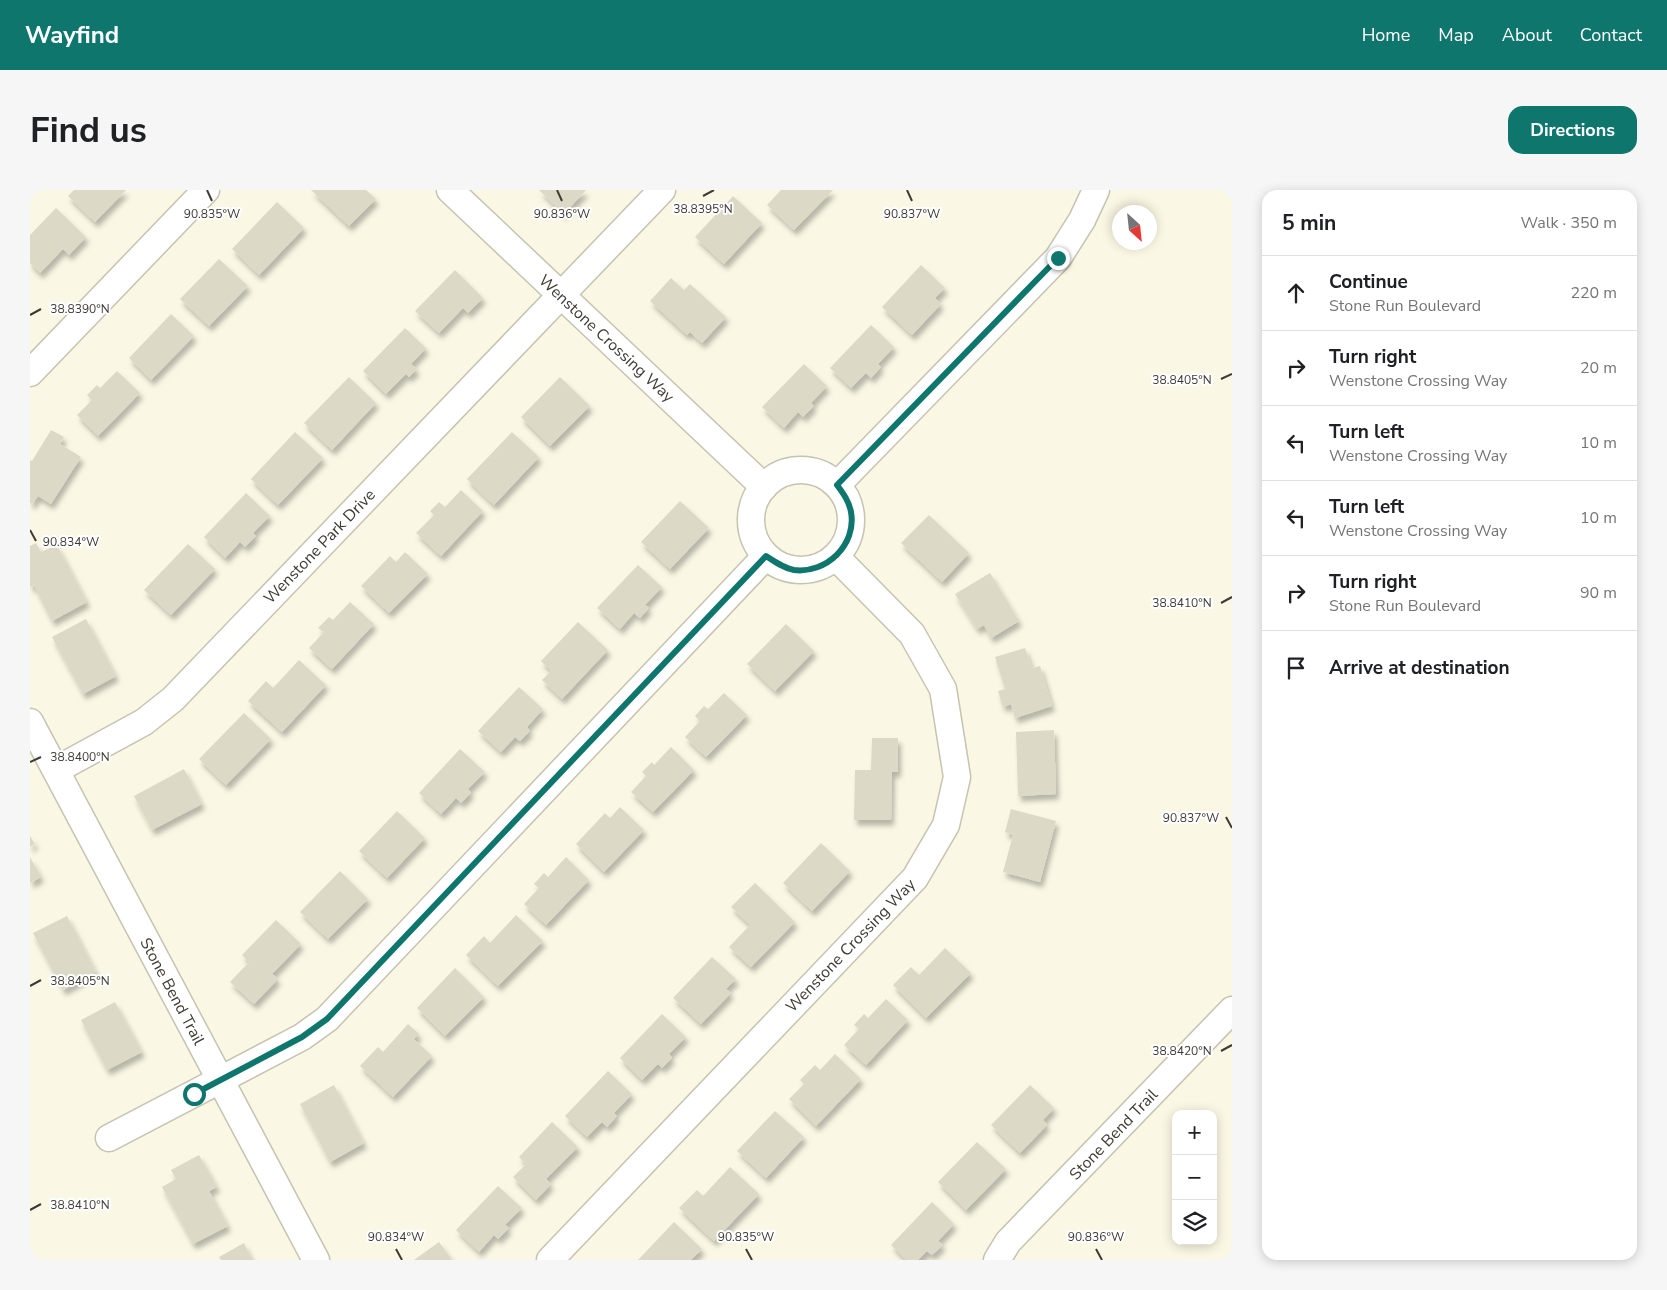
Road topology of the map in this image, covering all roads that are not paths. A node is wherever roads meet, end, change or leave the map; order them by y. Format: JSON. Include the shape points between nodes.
{"nodes":[{"id":1,"x":206,"y":190,"type":"edge"},
{"id":2,"x":450,"y":190,"type":"edge"},
{"id":3,"x":662,"y":190,"type":"edge"},
{"id":4,"x":1096,"y":190,"type":"edge"},
{"id":5,"x":560,"y":294,"type":"junction"},
{"id":6,"x":30,"y":373,"type":"edge"},
{"id":7,"x":837,"y":485,"type":"junction"},
{"id":8,"x":764,"y":487,"type":"junction"},
{"id":9,"x":766,"y":556,"type":"junction"},
{"id":10,"x":836,"y":557,"type":"junction"},
{"id":11,"x":30,"y":722,"type":"edge"},
{"id":12,"x":56,"y":770,"type":"junction"},
{"id":13,"x":1232,"y":1010,"type":"edge"},
{"id":14,"x":221,"y":1080,"type":"junction"},
{"id":15,"x":108,"y":1138,"type":"dead end"},
{"id":16,"x":316,"y":1260,"type":"edge"},
{"id":17,"x":550,"y":1260,"type":"edge"},
{"id":18,"x":997,"y":1260,"type":"edge"}],
"edges":[{"from":1,"to":6,"type":"street"},
{"from":2,"to":5,"type":"street","name":"Wenstone Crossing Way"},
{"from":3,"to":5,"type":"street","name":"Wenstone Park Drive"},
{"from":4,"to":7,"type":"street","via":[[1058,258]]},
{"from":5,"to":8,"type":"street","name":"Wenstone Crossing Way"},
{"from":5,"to":12,"type":"street","name":"Wenstone Park Drive","via":[[173,699],[144,722]]},
{"from":7,"to":8,"type":"street","via":[[824,475],[808,470],[784,474]]},
{"from":7,"to":10,"type":"street","via":[[851,513],[851,528],[846,544]]},
{"from":8,"to":9,"type":"street","via":[[756,500],[752,530]]},
{"from":9,"to":10,"type":"street","via":[[794,570],[809,570]]},
{"from":9,"to":14,"type":"street","via":[[327,1019],[302,1037]]},
{"from":10,"to":17,"type":"street","name":"Wenstone Crossing Way","via":[[912,634],[943,689],[957,777],[946,825],[915,878]]},
{"from":11,"to":12,"type":"street","name":"Stone Bend Trail"},
{"from":12,"to":14,"type":"street","name":"Stone Bend Trail"},
{"from":13,"to":18,"type":"street","name":"Stone Bend Trail","via":[[1008,1242]]},
{"from":14,"to":15,"type":"street"},
{"from":14,"to":16,"type":"street","name":"Stone Bend Trail"}]}
